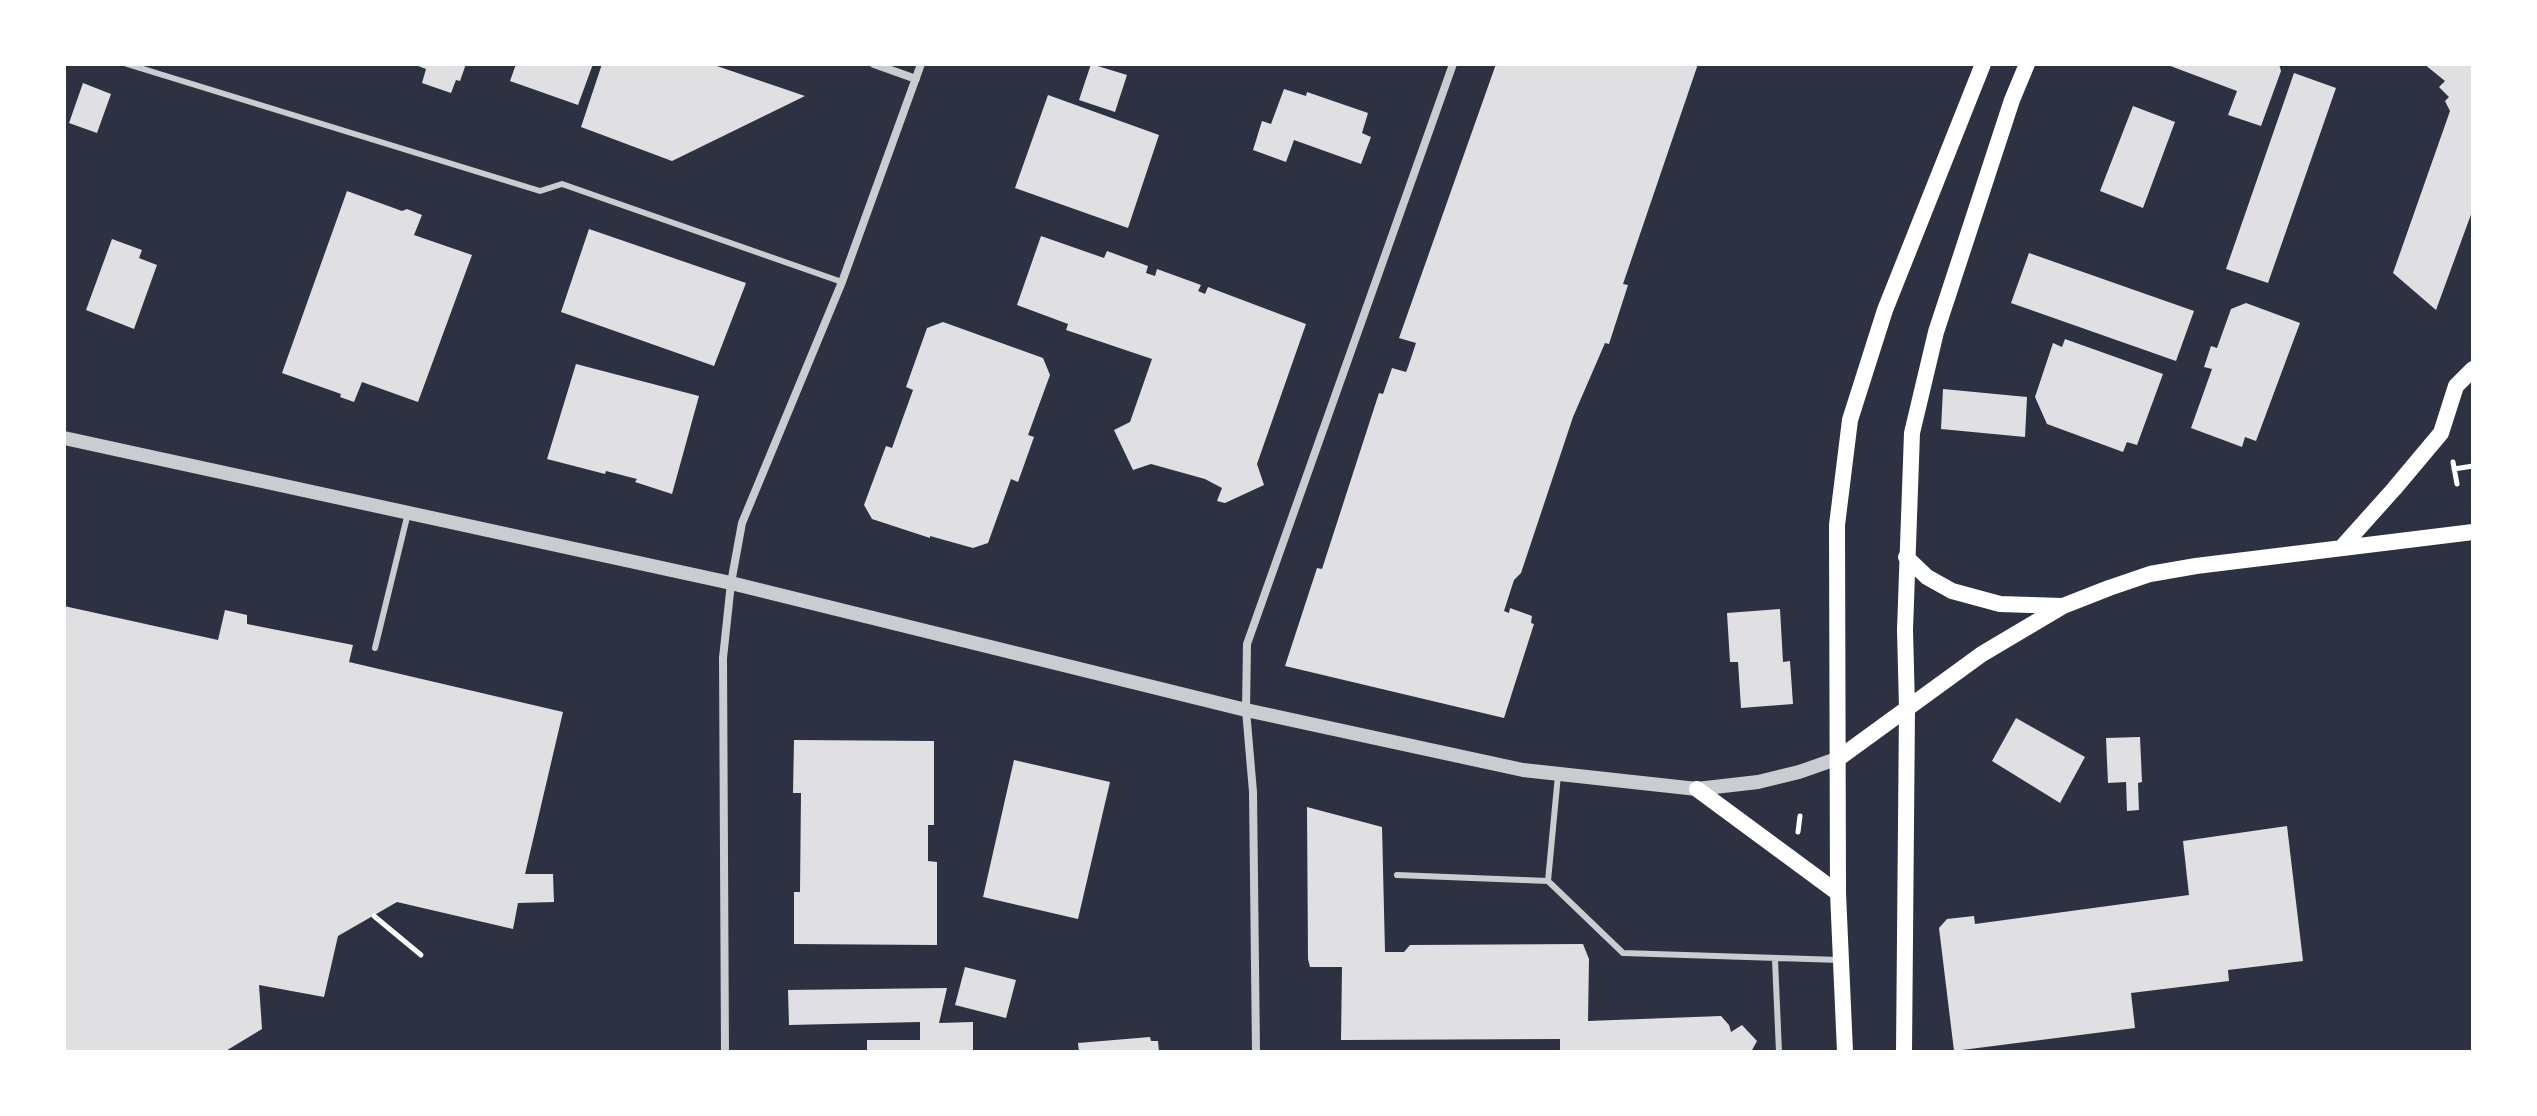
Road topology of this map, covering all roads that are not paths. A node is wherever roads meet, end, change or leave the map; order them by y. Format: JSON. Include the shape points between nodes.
{"nodes":[{"id":1,"x":127,"y":64,"type":"edge"},
{"id":2,"x":874,"y":64,"type":"edge"},
{"id":3,"x":921,"y":64,"type":"edge"},
{"id":4,"x":1453,"y":64,"type":"edge"},
{"id":5,"x":1983,"y":64,"type":"edge"},
{"id":6,"x":2027,"y":64,"type":"edge"},
{"id":7,"x":916,"y":79,"type":"junction"},
{"id":8,"x":842,"y":282,"type":"junction"},
{"id":9,"x":2473,"y":369,"type":"edge"},
{"id":10,"x":64,"y":438,"type":"edge"},
{"id":11,"x":408,"y":513,"type":"junction"},
{"id":12,"x":2473,"y":532,"type":"edge"},
{"id":13,"x":2342,"y":547,"type":"junction"},
{"id":14,"x":1906,"y":557,"type":"junction"},
{"id":15,"x":731,"y":583,"type":"junction"},
{"id":16,"x":2063,"y":606,"type":"junction"},
{"id":17,"x":375,"y":648,"type":"dead end"},
{"id":18,"x":1907,"y":708,"type":"junction"},
{"id":19,"x":1246,"y":710,"type":"junction"},
{"id":20,"x":1839,"y":758,"type":"junction"},
{"id":21,"x":1558,"y":775,"type":"junction"},
{"id":22,"x":1697,"y":789,"type":"junction"},
{"id":23,"x":1397,"y":875,"type":"dead end"},
{"id":24,"x":1548,"y":881,"type":"junction"},
{"id":25,"x":1838,"y":893,"type":"junction"},
{"id":26,"x":1775,"y":960,"type":"junction"},
{"id":27,"x":1840,"y":960,"type":"junction"},
{"id":28,"x":725,"y":1052,"type":"edge"},
{"id":29,"x":1256,"y":1052,"type":"edge"},
{"id":30,"x":1779,"y":1052,"type":"edge"},
{"id":31,"x":1845,"y":1052,"type":"edge"},
{"id":32,"x":1904,"y":1052,"type":"edge"}],
"edges":[{"from":1,"to":8,"type":"lane","via":[[540,191],[562,184]]},
{"from":2,"to":7,"type":"street"},
{"from":3,"to":7,"type":"street"},
{"from":4,"to":19,"type":"street","via":[[1247,644]]},
{"from":5,"to":20,"type":"main road","via":[[1885,310],[1850,420],[1837,525]]},
{"from":6,"to":14,"type":"main road","via":[[1936,332],[1912,433]]},
{"from":7,"to":8,"type":"street"},
{"from":8,"to":15,"type":"street","via":[[742,523]]},
{"from":9,"to":13,"type":"main road","via":[[2456,386],[2441,433]]},
{"from":10,"to":11,"type":"street"},
{"from":11,"to":15,"type":"street"},
{"from":11,"to":17,"type":"lane"},
{"from":12,"to":13,"type":"main road"},
{"from":13,"to":16,"type":"main road","via":[[2150,574]]},
{"from":14,"to":16,"type":"main road","via":[[1952,591],[2000,604]]},
{"from":14,"to":18,"type":"main road"},
{"from":15,"to":19,"type":"street"},
{"from":15,"to":28,"type":"street","via":[[723,658]]},
{"from":16,"to":18,"type":"main road","via":[[1982,654]]},
{"from":18,"to":20,"type":"main road"},
{"from":18,"to":32,"type":"main road"},
{"from":19,"to":21,"type":"street"},
{"from":19,"to":29,"type":"street","via":[[1253,792]]},
{"from":20,"to":22,"type":"street","via":[[1758,782]]},
{"from":20,"to":25,"type":"main road"},
{"from":21,"to":22,"type":"street"},
{"from":21,"to":24,"type":"lane"},
{"from":22,"to":25,"type":"main road"},
{"from":23,"to":24,"type":"lane"},
{"from":24,"to":26,"type":"lane","via":[[1623,953]]},
{"from":25,"to":27,"type":"main road"},
{"from":26,"to":27,"type":"lane"},
{"from":26,"to":30,"type":"lane"},
{"from":27,"to":31,"type":"main road"}]}
